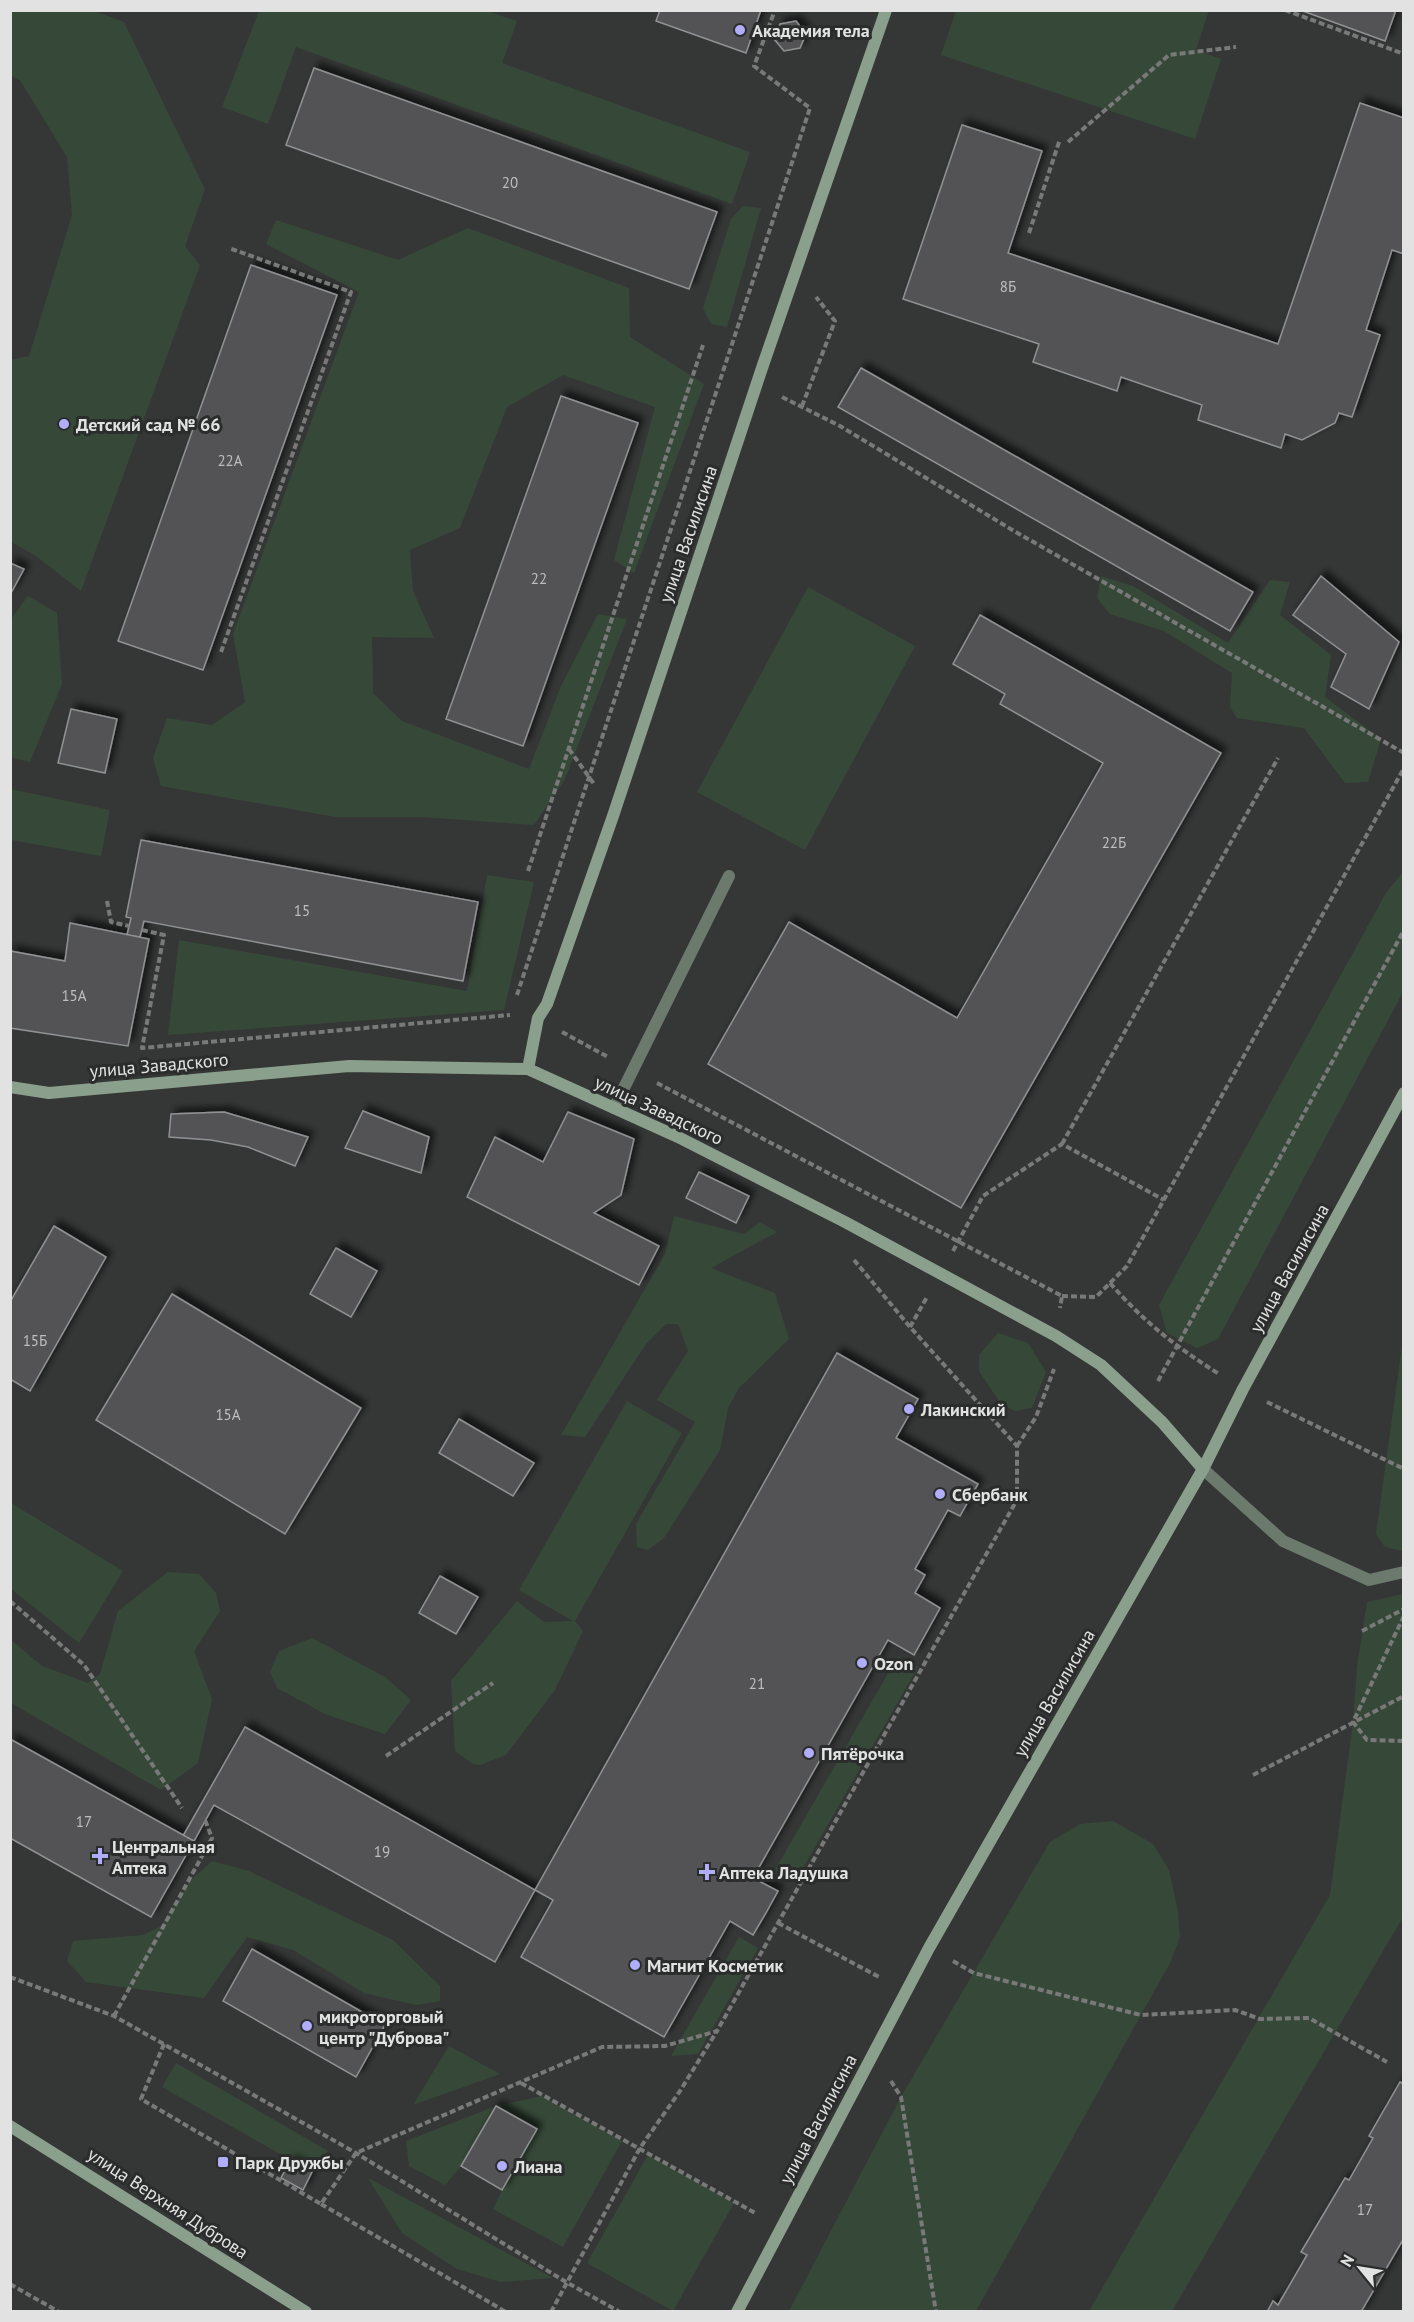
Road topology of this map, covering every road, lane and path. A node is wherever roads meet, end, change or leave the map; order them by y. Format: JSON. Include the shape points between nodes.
{"nodes":[{"id":1,"x":775,"y":10,"type":"edge"},
{"id":2,"x":886,"y":10,"type":"edge"},
{"id":3,"x":1285,"y":10,"type":"edge"},
{"id":4,"x":1236,"y":47,"type":"dead end"},
{"id":5,"x":1404,"y":48,"type":"edge"},
{"id":6,"x":1398,"y":51,"type":"junction"},
{"id":7,"x":1404,"y":54,"type":"edge"},
{"id":8,"x":1060,"y":139,"type":"dead end"},
{"id":9,"x":1068,"y":142,"type":"dead end"},
{"id":10,"x":1029,"y":233,"type":"dead end"},
{"id":11,"x":229,"y":248,"type":"dead end"},
{"id":12,"x":814,"y":294,"type":"dead end"},
{"id":13,"x":703,"y":345,"type":"dead end"},
{"id":14,"x":756,"y":386,"type":"junction"},
{"id":15,"x":802,"y":406,"type":"junction"},
{"id":16,"x":221,"y":652,"type":"dead end"},
{"id":17,"x":1404,"y":753,"type":"edge"},
{"id":18,"x":1278,"y":758,"type":"dead end"},
{"id":19,"x":1404,"y":768,"type":"edge"},
{"id":20,"x":528,"y":871,"type":"dead end"},
{"id":21,"x":729,"y":876,"type":"dead end"},
{"id":22,"x":107,"y":901,"type":"dead end"},
{"id":23,"x":129,"y":926,"type":"dead end"},
{"id":24,"x":1404,"y":930,"type":"edge"},
{"id":25,"x":510,"y":1015,"type":"dead end"},
{"id":26,"x":528,"y":1069,"type":"junction"},
{"id":27,"x":10,"y":1087,"type":"edge"},
{"id":28,"x":1404,"y":1093,"type":"edge"},
{"id":29,"x":614,"y":1108,"type":"junction"},
{"id":30,"x":1062,"y":1144,"type":"junction"},
{"id":31,"x":1164,"y":1200,"type":"junction"},
{"id":32,"x":969,"y":1224,"type":"dead end"},
{"id":33,"x":855,"y":1263,"type":"dead end"},
{"id":34,"x":1062,"y":1296,"type":"dead end"},
{"id":35,"x":1145,"y":1406,"type":"junction"},
{"id":36,"x":1385,"y":1462,"type":"dead end"},
{"id":37,"x":1203,"y":1469,"type":"junction"},
{"id":38,"x":1404,"y":1469,"type":"edge"},
{"id":39,"x":1018,"y":1498,"type":"junction"},
{"id":40,"x":1404,"y":1572,"type":"edge"},
{"id":41,"x":10,"y":1601,"type":"edge"},
{"id":42,"x":1404,"y":1609,"type":"edge"},
{"id":43,"x":1404,"y":1616,"type":"edge"},
{"id":44,"x":1362,"y":1631,"type":"dead end"},
{"id":45,"x":493,"y":1683,"type":"dead end"},
{"id":46,"x":1404,"y":1696,"type":"edge"},
{"id":47,"x":1353,"y":1722,"type":"junction"},
{"id":48,"x":1404,"y":1741,"type":"edge"},
{"id":49,"x":386,"y":1756,"type":"dead end"},
{"id":50,"x":1253,"y":1775,"type":"dead end"},
{"id":51,"x":182,"y":1808,"type":"dead end"},
{"id":52,"x":205,"y":1820,"type":"dead end"},
{"id":53,"x":778,"y":1923,"type":"junction"},
{"id":54,"x":928,"y":1948,"type":"junction"},
{"id":55,"x":10,"y":1977,"type":"edge"},
{"id":56,"x":906,"y":1991,"type":"junction"},
{"id":57,"x":114,"y":2016,"type":"junction"},
{"id":58,"x":717,"y":2031,"type":"junction"},
{"id":59,"x":164,"y":2044,"type":"junction"},
{"id":60,"x":872,"y":2054,"type":"junction"},
{"id":61,"x":1387,"y":2062,"type":"dead end"},
{"id":62,"x":521,"y":2083,"type":"junction"},
{"id":63,"x":10,"y":2126,"type":"edge"},
{"id":64,"x":640,"y":2148,"type":"junction"},
{"id":65,"x":356,"y":2153,"type":"junction"},
{"id":66,"x":321,"y":2204,"type":"junction"},
{"id":67,"x":781,"y":2228,"type":"junction"},
{"id":68,"x":566,"y":2282,"type":"junction"},
{"id":69,"x":10,"y":2284,"type":"edge"},
{"id":70,"x":59,"y":2312,"type":"edge"},
{"id":71,"x":306,"y":2312,"type":"edge"},
{"id":72,"x":506,"y":2312,"type":"edge"},
{"id":73,"x":550,"y":2312,"type":"edge"},
{"id":74,"x":620,"y":2312,"type":"edge"},
{"id":75,"x":737,"y":2312,"type":"edge"},
{"id":76,"x":936,"y":2312,"type":"edge"}],
"edges":[{"from":1,"to":25,"type":"path","via":[[754,66],[810,108]]},
{"from":2,"to":14,"type":"street","name":"улица Василисина"},
{"from":3,"to":6,"type":"path"},
{"from":4,"to":9,"type":"path","via":[[1169,55]]},
{"from":5,"to":6,"type":"path"},
{"from":6,"to":7,"type":"path"},
{"from":8,"to":10,"type":"path"},
{"from":11,"to":16,"type":"path","via":[[351,292]]},
{"from":12,"to":15,"type":"path","via":[[835,321]]},
{"from":13,"to":20,"type":"path"},
{"from":14,"to":15,"type":"path"},
{"from":14,"to":26,"type":"street","name":"улица Василисина","via":[[614,816],[547,1004],[538,1018]]},
{"from":15,"to":17,"type":"path"},
{"from":18,"to":30,"type":"path"},
{"from":19,"to":31,"type":"path"},
{"from":21,"to":29,"type":"street"},
{"from":22,"to":23,"type":"path","via":[[111,922]]},
{"from":24,"to":35,"type":"path"},
{"from":26,"to":27,"type":"street","name":"улица Завадского","via":[[349,1066],[49,1094]]},
{"from":26,"to":29,"type":"street","name":"улица Завадского"},
{"from":28,"to":37,"type":"street","name":"улица Василисина"},
{"from":29,"to":35,"type":"street","name":"улица Завадского","via":[[810,1204],[1056,1336],[1101,1365]]},
{"from":30,"to":31,"type":"path"},
{"from":30,"to":32,"type":"path","via":[[983,1196]]},
{"from":31,"to":34,"type":"path","via":[[1127,1266],[1096,1298]]},
{"from":33,"to":39,"type":"path","via":[[1017,1446]]},
{"from":35,"to":37,"type":"street","name":"улица Завадского"},
{"from":36,"to":38,"type":"path"},
{"from":37,"to":40,"type":"street","via":[[1283,1541],[1369,1580]]},
{"from":37,"to":54,"type":"street","name":"улица Василисина"},
{"from":39,"to":53,"type":"path"},
{"from":39,"to":58,"type":"path"},
{"from":41,"to":51,"type":"path","via":[[84,1665]]},
{"from":42,"to":44,"type":"path"},
{"from":43,"to":47,"type":"path"},
{"from":45,"to":49,"type":"path"},
{"from":46,"to":47,"type":"path"},
{"from":47,"to":48,"type":"path","via":[[1367,1740]]},
{"from":47,"to":50,"type":"path"},
{"from":52,"to":57,"type":"path","via":[[212,1838]]},
{"from":53,"to":56,"type":"path"},
{"from":53,"to":58,"type":"path"},
{"from":54,"to":56,"type":"street","name":"улица Василисина"},
{"from":54,"to":61,"type":"path","via":[[974,1973],[1141,2015],[1235,2010],[1260,2019],[1309,2018]]},
{"from":55,"to":57,"type":"path"},
{"from":56,"to":60,"type":"street","name":"улица Василисина"},
{"from":57,"to":59,"type":"path"},
{"from":58,"to":62,"type":"path","via":[[664,2046],[602,2047]]},
{"from":58,"to":64,"type":"path"},
{"from":59,"to":65,"type":"path"},
{"from":59,"to":66,"type":"path","via":[[141,2099]]},
{"from":60,"to":67,"type":"street","name":"улица Василисина"},
{"from":60,"to":76,"type":"path","via":[[901,2097]]},
{"from":62,"to":64,"type":"path"},
{"from":62,"to":65,"type":"path"},
{"from":63,"to":71,"type":"street","name":"улица Верхняя Дуброва"},
{"from":64,"to":67,"type":"path"},
{"from":64,"to":68,"type":"path"},
{"from":65,"to":66,"type":"path"},
{"from":65,"to":68,"type":"path"},
{"from":66,"to":72,"type":"path"},
{"from":67,"to":75,"type":"street","name":"улица Василисина"},
{"from":68,"to":73,"type":"path"},
{"from":68,"to":74,"type":"path"},
{"from":69,"to":70,"type":"path"}]}
